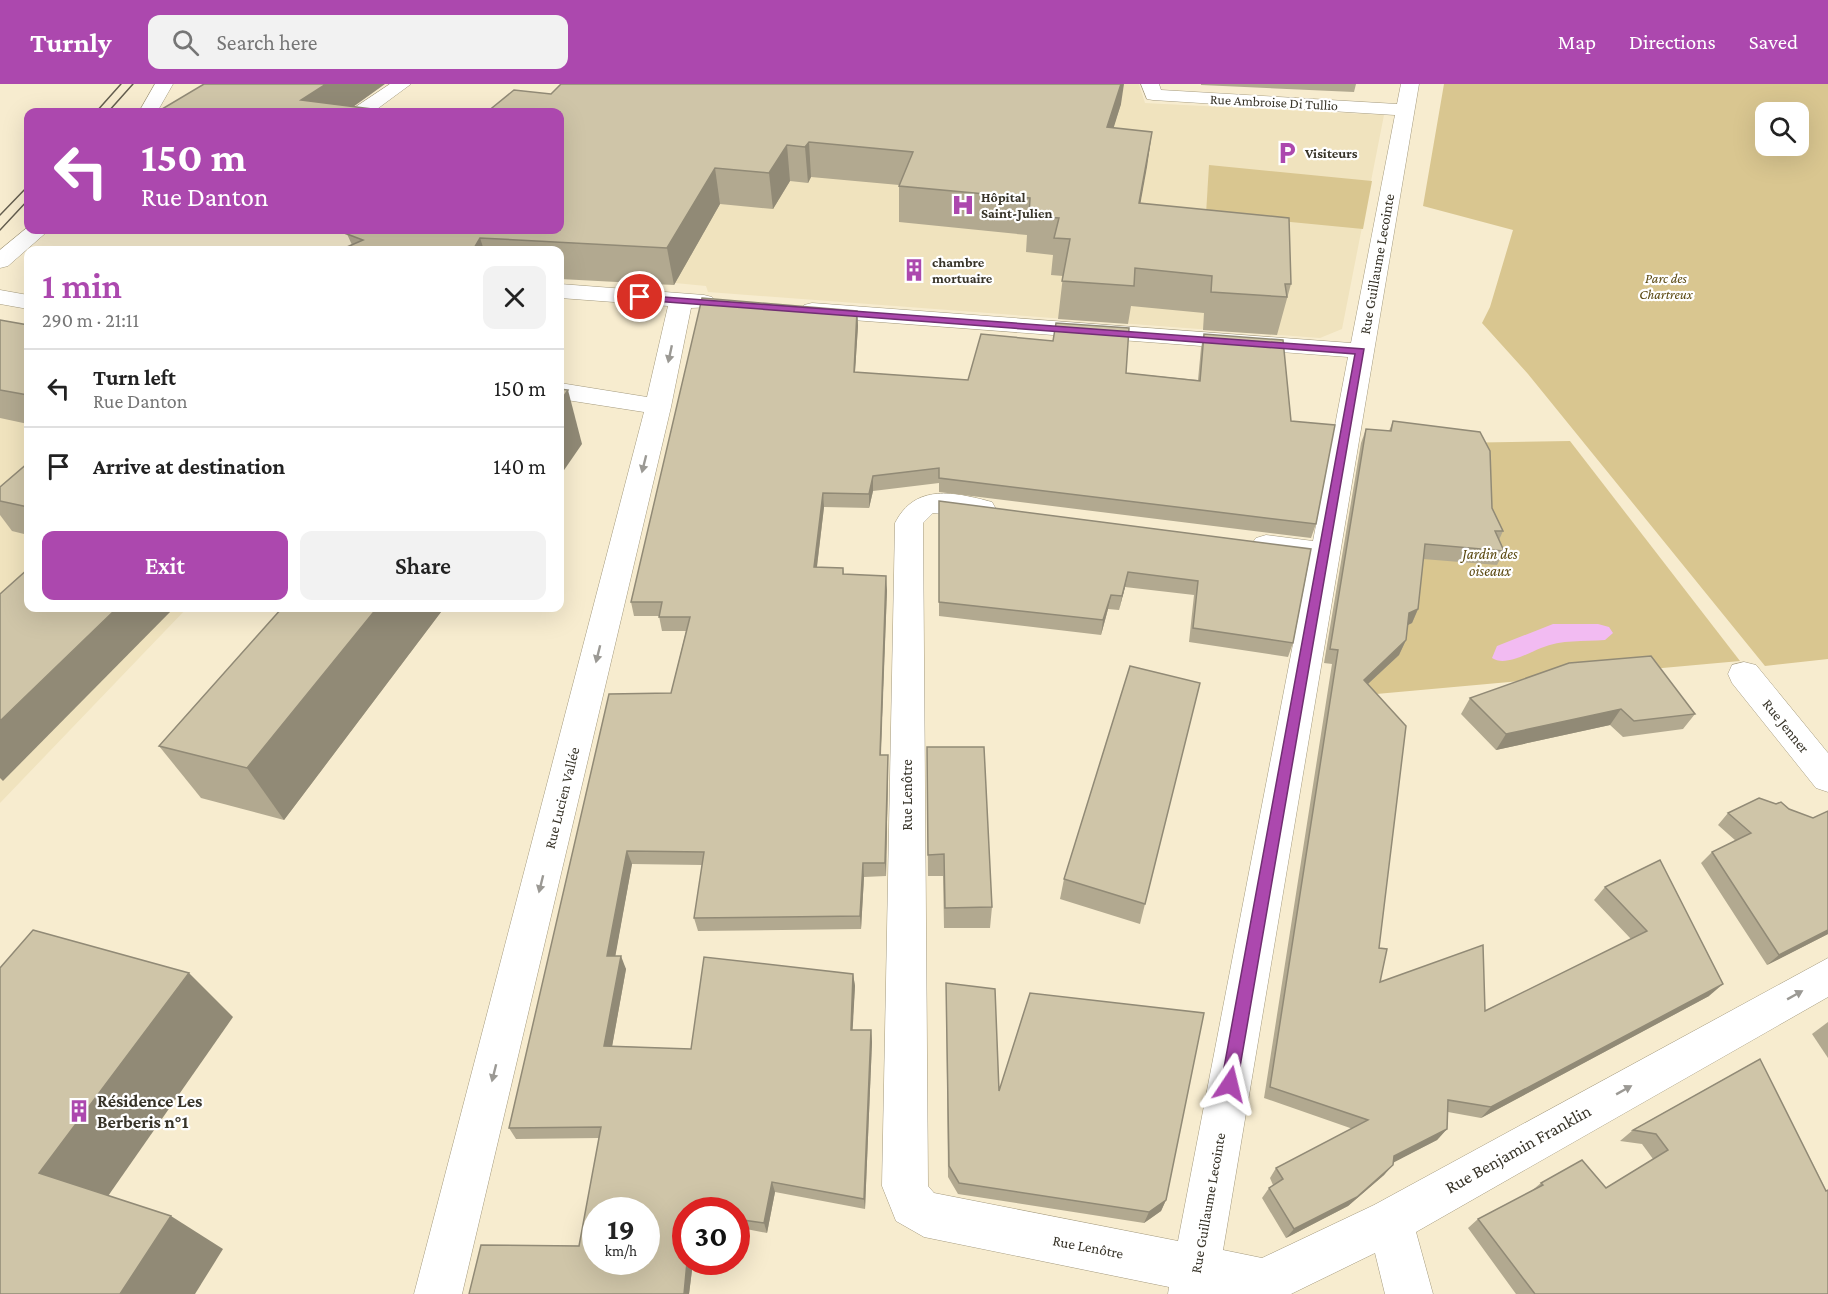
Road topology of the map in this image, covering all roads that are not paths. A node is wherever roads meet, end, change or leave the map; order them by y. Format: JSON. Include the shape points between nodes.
{"nodes":[{"id":1,"x":164,"y":84,"type":"edge"},
{"id":2,"x":402,"y":84,"type":"edge"},
{"id":3,"x":1150,"y":84,"type":"edge"},
{"id":4,"x":1410,"y":84,"type":"edge"},
{"id":5,"x":150,"y":108,"type":"edge"},
{"id":6,"x":366,"y":108,"type":"edge"},
{"id":7,"x":1405,"y":110,"type":"junction"},
{"id":8,"x":33,"y":234,"type":"edge"},
{"id":9,"x":0,"y":261,"type":"edge"},
{"id":10,"x":564,"y":291,"type":"edge"},
{"id":11,"x":0,"y":297,"type":"edge"},
{"id":12,"x":681,"y":300,"type":"junction"},
{"id":13,"x":24,"y":301,"type":"edge"},
{"id":14,"x":727,"y":304,"type":"edge"},
{"id":15,"x":785,"y":308,"type":"edge"},
{"id":16,"x":1361,"y":351,"type":"junction"},
{"id":17,"x":564,"y":392,"type":"edge"},
{"id":18,"x":658,"y":407,"type":"junction"},
{"id":19,"x":1020,"y":513,"type":"edge"},
{"id":20,"x":1232,"y":541,"type":"edge"},
{"id":21,"x":1326,"y":553,"type":"junction"},
{"id":22,"x":1744,"y":674,"type":"dead end"},
{"id":23,"x":1828,"y":778,"type":"edge"},
{"id":24,"x":1828,"y":976,"type":"edge"},
{"id":25,"x":1390,"y":1221,"type":"junction"},
{"id":26,"x":1194,"y":1282,"type":"edge"},
{"id":27,"x":438,"y":1294,"type":"edge"},
{"id":28,"x":1408,"y":1294,"type":"edge"}],
"edges":[{"from":1,"to":5,"type":"street"},
{"from":2,"to":6,"type":"street"},
{"from":3,"to":7,"type":"street","name":"Rue Ambroise Di Tullio","via":[[1153,95]]},
{"from":4,"to":7,"type":"street","name":"Rue Guillaume Lecointe"},
{"from":7,"to":16,"type":"street","name":"Rue Guillaume Lecointe"},
{"from":8,"to":9,"type":"street"},
{"from":10,"to":12,"type":"street"},
{"from":11,"to":13,"type":"street"},
{"from":12,"to":14,"type":"street"},
{"from":12,"to":18,"type":"street","name":"Rue Lucien Vallée","one_way":true},
{"from":15,"to":16,"type":"street"},
{"from":16,"to":21,"type":"street","name":"Rue Guillaume Lecointe"},
{"from":17,"to":18,"type":"street"},
{"from":18,"to":27,"type":"street","name":"Rue Lucien Vallée","one_way":true},
{"from":19,"to":26,"type":"street","name":"Rue Lenôtre","via":[[921,504],[913,511],[909,523],[904,1186],[912,1205],[924,1214]]},
{"from":20,"to":21,"type":"street"},
{"from":21,"to":26,"type":"street","name":"Rue Guillaume Lecointe"},
{"from":22,"to":23,"type":"street","name":"Rue Jenner"},
{"from":25,"to":24,"type":"street","name":"Rue Benjamin Franklin","one_way":true},
{"from":25,"to":26,"type":"street","name":"Rue Benjamin Franklin","via":[[1264,1282]]},
{"from":25,"to":28,"type":"street"}]}
